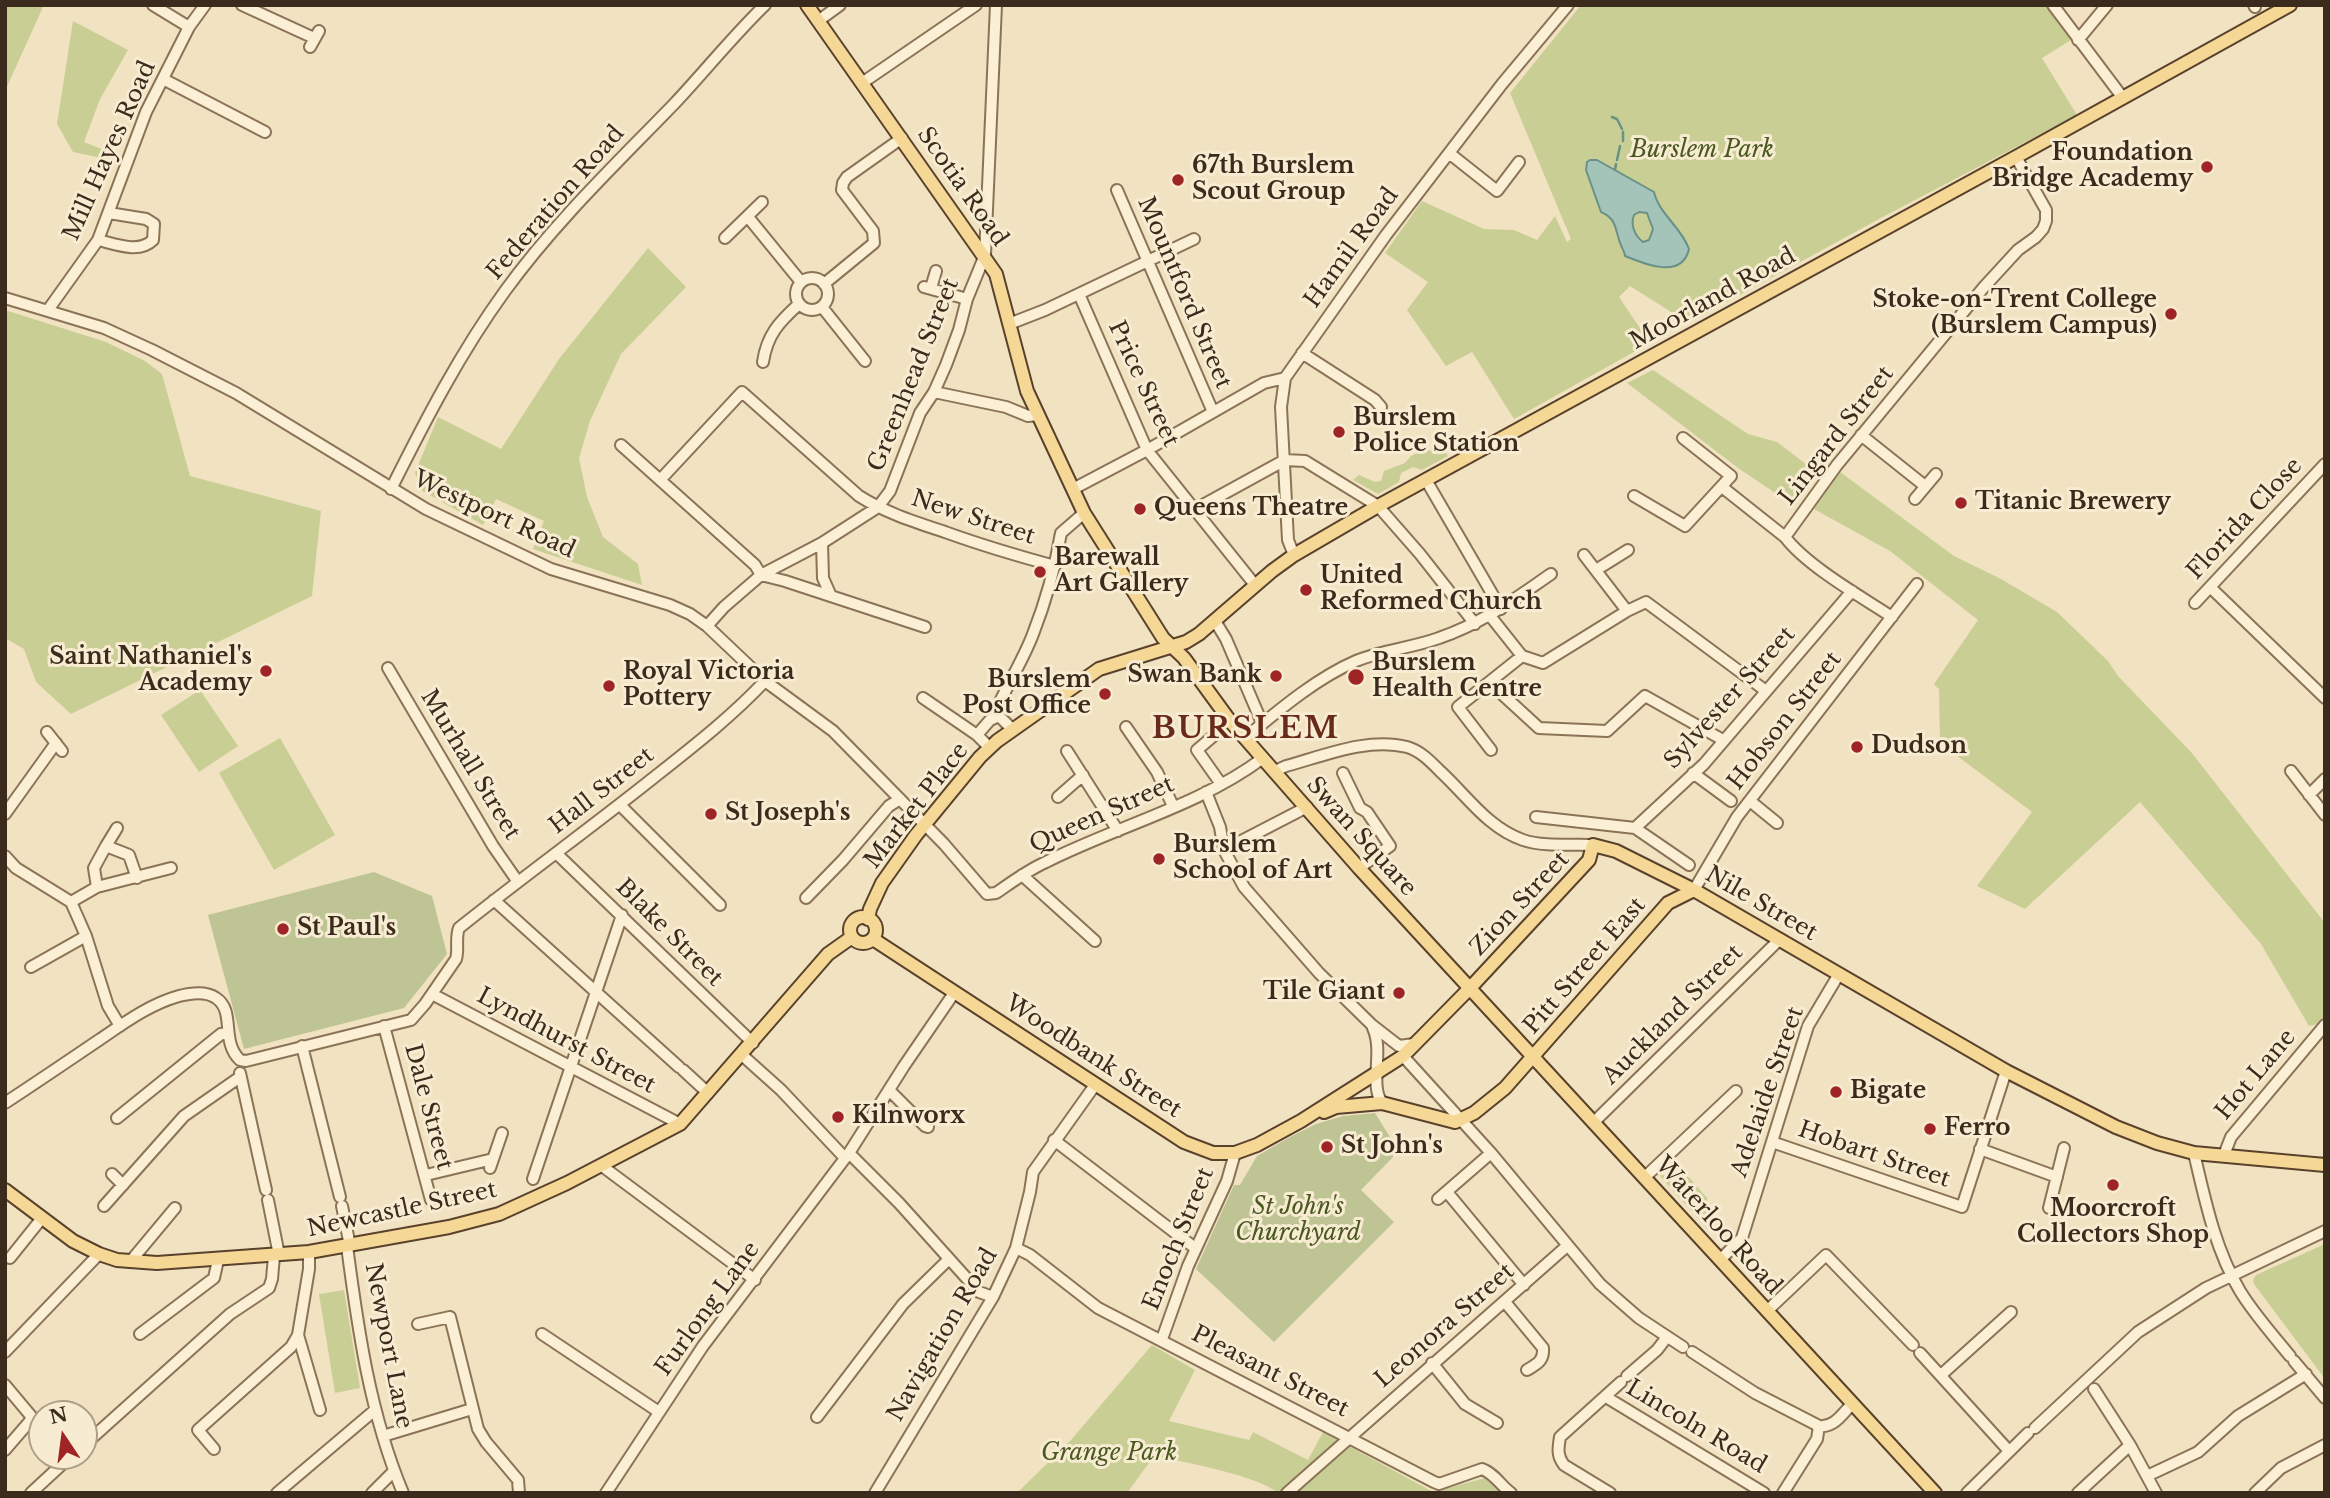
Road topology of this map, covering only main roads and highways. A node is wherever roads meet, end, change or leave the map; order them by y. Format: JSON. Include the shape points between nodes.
{"nodes":[{"id":1,"x":807,"y":5,"type":"edge"},
{"id":2,"x":2290,"y":5,"type":"edge"},
{"id":3,"x":1084,"y":513,"type":"joint"},
{"id":4,"x":1170,"y":647,"type":"junction"},
{"id":5,"x":1593,"y":845,"type":"joint"},
{"id":6,"x":1670,"y":878,"type":"junction"},
{"id":7,"x":1694,"y":890,"type":"junction"},
{"id":8,"x":1668,"y":903,"type":"junction"},
{"id":9,"x":868,"y":919,"type":"junction"},
{"id":10,"x":852,"y":937,"type":"junction"},
{"id":11,"x":873,"y":939,"type":"junction"},
{"id":12,"x":1471,"y":987,"type":"junction"},
{"id":13,"x":1534,"y":1057,"type":"junction"},
{"id":14,"x":1301,"y":1121,"type":"junction"},
{"id":15,"x":2325,"y":1165,"type":"edge"},
{"id":16,"x":5,"y":1190,"type":"edge"},
{"id":17,"x":1935,"y":1493,"type":"edge"}],
"edges":[{"from":1,"to":3,"type":"main road","name":"Scotia Road","via":[[996,274],[1027,391]]},
{"from":2,"to":4,"type":"main road","name":"Moorland Road","via":[[1378,506],[1294,555],[1215,621],[1186,642]]},
{"from":3,"to":4,"type":"main road","name":"Swan Square"},
{"from":4,"to":9,"type":"main road","name":"Market Place","via":[[1099,669],[990,748],[882,883]]},
{"from":4,"to":12,"type":"main road","name":"Swan Square","via":[[1360,868]]},
{"from":5,"to":6,"type":"main road","name":"Nile Street","via":[[1616,851]]},
{"from":5,"to":12,"type":"main road","name":"Zion Street","via":[[1589,860]]},
{"from":6,"to":7,"type":"main road","name":"Nile Street"},
{"from":6,"to":8,"type":"main road","name":"Pitt Street East"},
{"from":7,"to":8,"type":"main road","name":"Pitt Street East"},
{"from":7,"to":15,"type":"main road","name":"Nile Street","via":[[2006,1071],[2116,1127],[2194,1153]]},
{"from":8,"to":13,"type":"main road","name":"Pitt Street East"},
{"from":9,"to":10,"type":"main road","via":[[853,923]]},
{"from":9,"to":11,"type":"main road","via":[[876,928]]},
{"from":10,"to":11,"type":"main road","via":[[863,943]]},
{"from":10,"to":16,"type":"main road","name":"Newcastle Street","via":[[828,954],[680,1124],[499,1214],[309,1252],[157,1264],[99,1254],[73,1241]]},
{"from":11,"to":14,"type":"main road","name":"Woodbank Street","via":[[1184,1142],[1213,1153],[1235,1153]]},
{"from":12,"to":13,"type":"main road","name":"Waterloo Road"},
{"from":12,"to":14,"type":"main road","name":"Zion Street","via":[[1404,1056]]},
{"from":13,"to":14,"type":"main road","name":"Pitt Street East","via":[[1505,1088],[1461,1121],[1382,1103],[1336,1107]]},
{"from":13,"to":17,"type":"main road","name":"Waterloo Road"}]}
